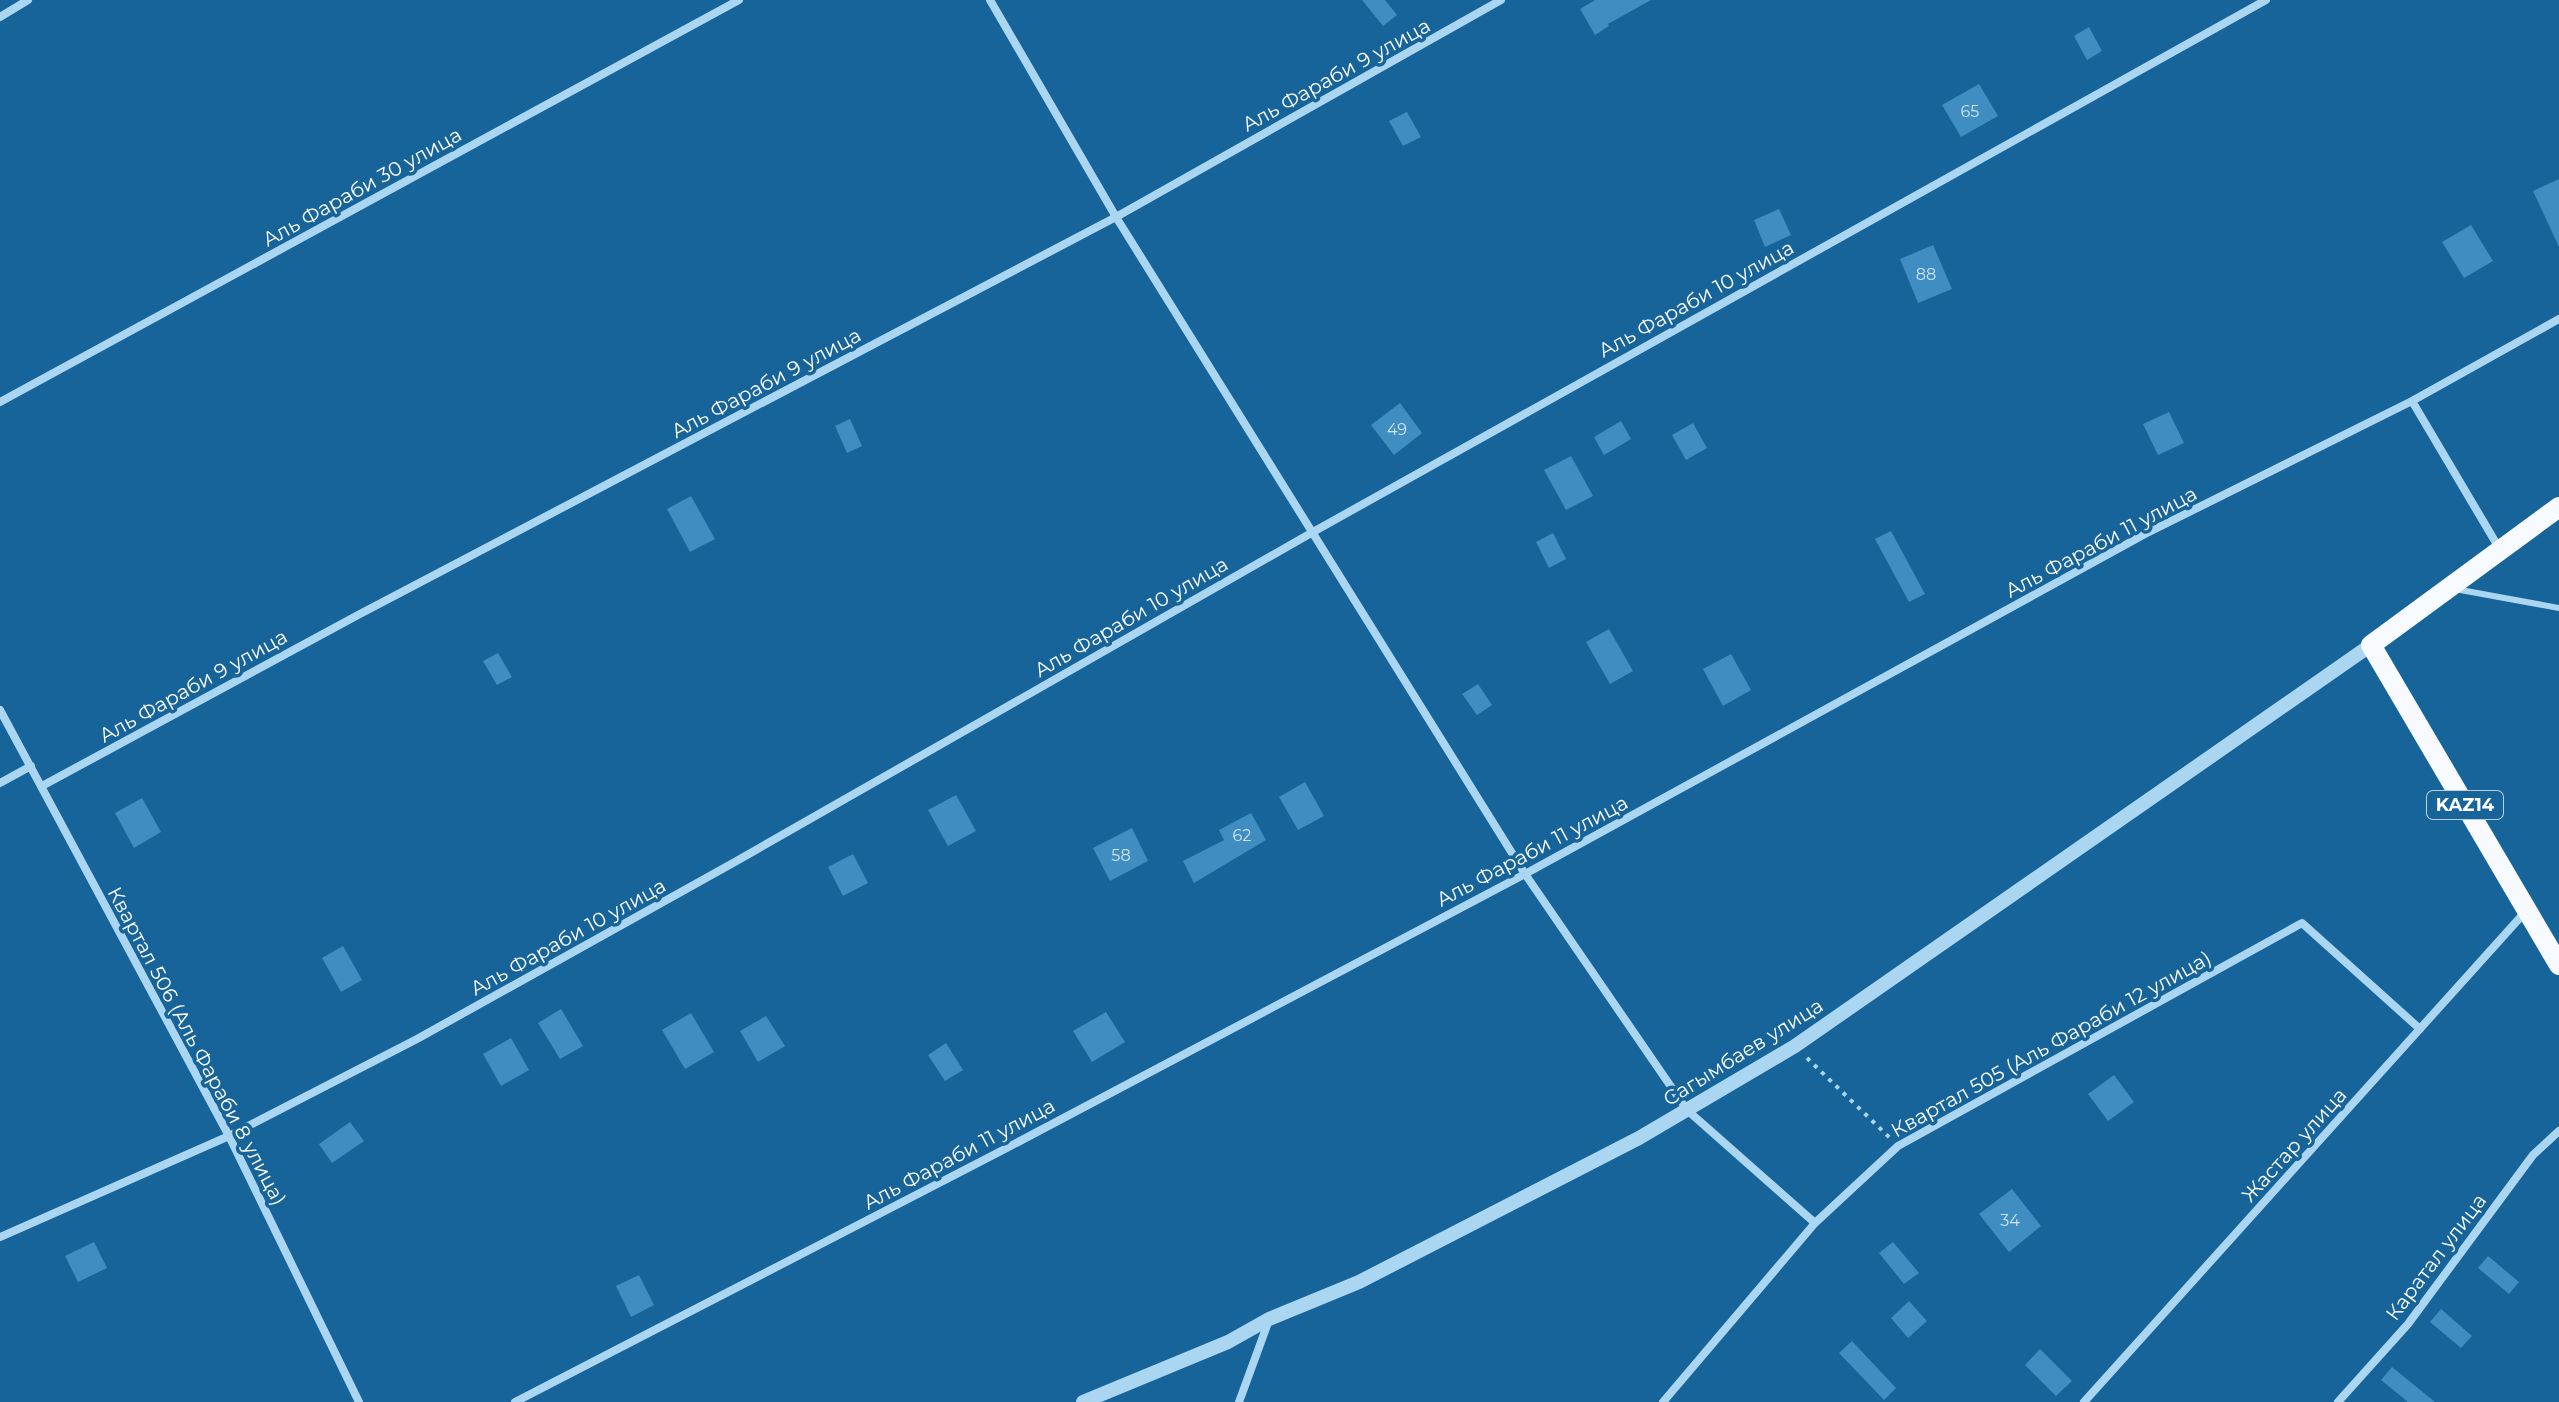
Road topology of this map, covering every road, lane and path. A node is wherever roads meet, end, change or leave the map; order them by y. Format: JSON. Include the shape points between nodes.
{"nodes":[{"id":1,"x":28,"y":0,"type":"edge"},
{"id":2,"x":739,"y":0,"type":"edge"},
{"id":3,"x":990,"y":0,"type":"edge"},
{"id":4,"x":1501,"y":0,"type":"edge"},
{"id":5,"x":2266,"y":0,"type":"edge"},
{"id":6,"x":0,"y":17,"type":"edge"},
{"id":7,"x":1116,"y":217,"type":"junction"},
{"id":8,"x":2559,"y":319,"type":"edge"},
{"id":9,"x":2412,"y":401,"type":"junction"},
{"id":10,"x":0,"y":402,"type":"edge"},
{"id":11,"x":2559,"y":507,"type":"edge"},
{"id":12,"x":1313,"y":532,"type":"junction"},
{"id":13,"x":2500,"y":550,"type":"junction"},
{"id":14,"x":2448,"y":588,"type":"junction"},
{"id":15,"x":2559,"y":608,"type":"edge"},
{"id":16,"x":2371,"y":645,"type":"junction"},
{"id":17,"x":0,"y":710,"type":"edge"},
{"id":18,"x":31,"y":766,"type":"junction"},
{"id":19,"x":0,"y":783,"type":"edge"},
{"id":20,"x":42,"y":786,"type":"junction"},
{"id":21,"x":1525,"y":874,"type":"junction"},
{"id":22,"x":2527,"y":910,"type":"junction"},
{"id":23,"x":2559,"y":965,"type":"edge"},
{"id":24,"x":2420,"y":1029,"type":"junction"},
{"id":25,"x":1795,"y":1046,"type":"junction"},
{"id":26,"x":1687,"y":1110,"type":"junction"},
{"id":27,"x":2559,"y":1131,"type":"edge"},
{"id":28,"x":229,"y":1136,"type":"junction"},
{"id":29,"x":1898,"y":1146,"type":"junction"},
{"id":30,"x":1815,"y":1223,"type":"junction"},
{"id":31,"x":0,"y":1237,"type":"edge"},
{"id":32,"x":1269,"y":1319,"type":"junction"},
{"id":33,"x":359,"y":1402,"type":"edge"},
{"id":34,"x":515,"y":1402,"type":"edge"},
{"id":35,"x":1083,"y":1402,"type":"edge"},
{"id":36,"x":1239,"y":1402,"type":"edge"},
{"id":37,"x":1663,"y":1402,"type":"edge"},
{"id":38,"x":2084,"y":1402,"type":"edge"},
{"id":39,"x":2338,"y":1402,"type":"edge"}],
"edges":[{"from":1,"to":6,"type":"street"},
{"from":2,"to":10,"type":"street","name":"Аль Фараби 30 улица"},
{"from":3,"to":7,"type":"street"},
{"from":4,"to":7,"type":"street","name":"Аль Фараби 9 улица"},
{"from":5,"to":12,"type":"street","name":"Аль Фараби 10 улица"},
{"from":7,"to":12,"type":"street"},
{"from":7,"to":20,"type":"street","name":"Аль Фараби 9 улица"},
{"from":8,"to":9,"type":"street","name":"Аль Фараби 11 улица"},
{"from":9,"to":13,"type":"street"},
{"from":9,"to":21,"type":"street","name":"Аль Фараби 11 улица","via":[[2145,534]]},
{"from":11,"to":13,"type":"main road"},
{"from":12,"to":21,"type":"street"},
{"from":12,"to":28,"type":"street","name":"Аль Фараби 10 улица","via":[[417,1039]]},
{"from":13,"to":14,"type":"main road"},
{"from":14,"to":15,"type":"lane"},
{"from":14,"to":16,"type":"main road"},
{"from":16,"to":22,"type":"main road","number":"KAZ14"},
{"from":16,"to":25,"type":"street","name":"Сагымбаев улица"},
{"from":17,"to":18,"type":"street","name":"Квартал 506 (Аль Фараби 8 улица)"},
{"from":18,"to":19,"type":"street"},
{"from":18,"to":20,"type":"street","name":"Квартал 506 (Аль Фараби 8 улица)"},
{"from":20,"to":28,"type":"street","name":"Квартал 506 (Аль Фараби 8 улица)"},
{"from":21,"to":26,"type":"street"},
{"from":21,"to":34,"type":"street","name":"Аль Фараби 11 улица"},
{"from":22,"to":23,"type":"main road","number":"KAZ14"},
{"from":22,"to":24,"type":"street","name":"Жастар улица"},
{"from":24,"to":29,"type":"street","name":"Квартал 505 (Аль Фараби 12 улица)","via":[[2302,923]]},
{"from":24,"to":38,"type":"street","name":"Жастар улица"},
{"from":25,"to":26,"type":"street","name":"Сагымбаев улица"},
{"from":25,"to":29,"type":"path"},
{"from":26,"to":30,"type":"street"},
{"from":26,"to":32,"type":"street","name":"Сагымбаев улица","via":[[1359,1282]]},
{"from":27,"to":39,"type":"street","name":"Каратал улица","via":[[2533,1155],[2408,1324]]},
{"from":28,"to":31,"type":"street","name":"Аль Фараби 10 улица"},
{"from":28,"to":33,"type":"street","name":"Квартал 506 (Аль Фараби 8 улица)"},
{"from":29,"to":30,"type":"street","name":"Квартал 505 (Аль Фараби 12 улица)"},
{"from":30,"to":37,"type":"street","name":"Квартал 505 (Аль Фараби 12 улица)"},
{"from":32,"to":35,"type":"street","name":"Сагымбаев улица","via":[[1228,1342]]},
{"from":32,"to":36,"type":"street"}]}
